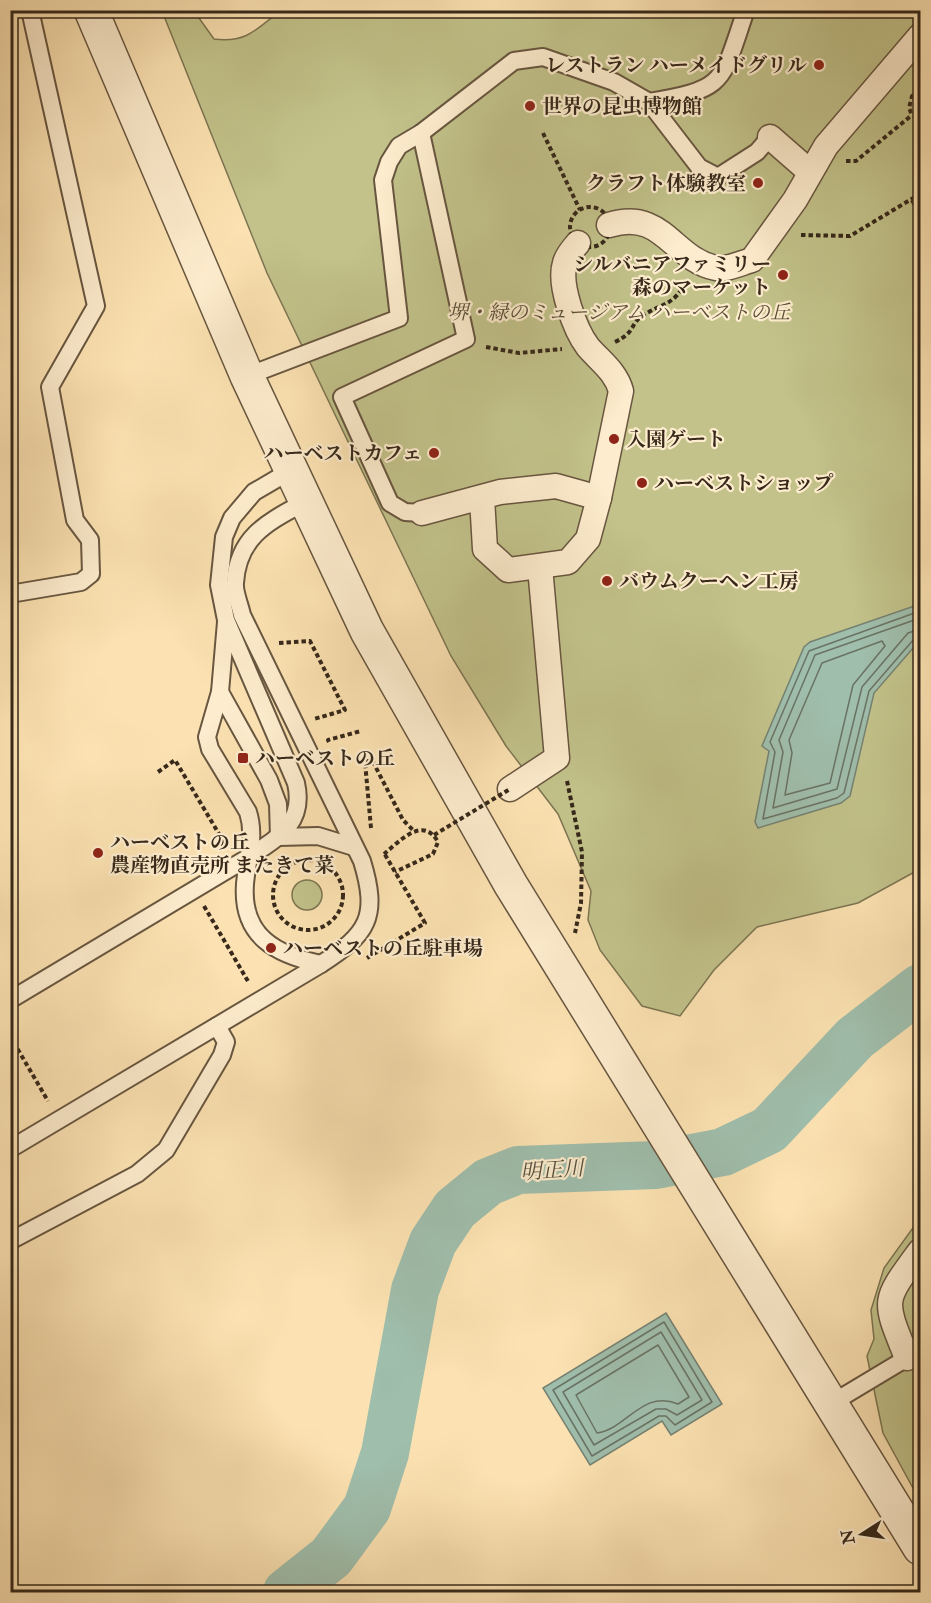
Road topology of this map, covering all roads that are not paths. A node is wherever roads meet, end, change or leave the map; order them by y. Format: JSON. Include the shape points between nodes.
{"nodes":[{"id":1,"x":30,"y":10,"type":"edge"},
{"id":2,"x":91,"y":10,"type":"edge"},
{"id":3,"x":746,"y":10,"type":"edge"},
{"id":4,"x":921,"y":36,"type":"edge"},
{"id":5,"x":649,"y":102,"type":"junction"},
{"id":6,"x":421,"y":133,"type":"junction"},
{"id":7,"x":770,"y":137,"type":"joint"},
{"id":8,"x":810,"y":172,"type":"junction"},
{"id":9,"x":609,"y":225,"type":"dead end"},
{"id":10,"x":578,"y":243,"type":"dead end"},
{"id":11,"x":246,"y":376,"type":"junction"},
{"id":12,"x":290,"y":471,"type":"junction"},
{"id":13,"x":482,"y":498,"type":"junction"},
{"id":14,"x":599,"y":498,"type":"junction"},
{"id":15,"x":305,"y":502,"type":"junction"},
{"id":16,"x":422,"y":513,"type":"joint"},
{"id":17,"x":540,"y":567,"type":"junction"},
{"id":18,"x":10,"y":594,"type":"edge"},
{"id":19,"x":226,"y":620,"type":"junction"},
{"id":20,"x":220,"y":692,"type":"junction"},
{"id":21,"x":510,"y":789,"type":"road end"},
{"id":22,"x":279,"y":837,"type":"junction"},
{"id":23,"x":354,"y":847,"type":"junction"},
{"id":24,"x":249,"y":856,"type":"junction"},
{"id":25,"x":321,"y":964,"type":"junction"},
{"id":26,"x":10,"y":1000,"type":"edge"},
{"id":27,"x":217,"y":1026,"type":"junction"},
{"id":28,"x":10,"y":1149,"type":"edge"},
{"id":29,"x":10,"y":1241,"type":"edge"},
{"id":30,"x":921,"y":1251,"type":"edge"},
{"id":31,"x":914,"y":1353,"type":"edge"},
{"id":32,"x":832,"y":1404,"type":"junction"},
{"id":33,"x":921,"y":1548,"type":"edge"}],
"edges":[{"from":1,"to":18,"type":"lane","via":[[96,306],[50,387],[75,520],[90,540],[91,574],[81,582]]},
{"from":2,"to":11,"type":"street"},
{"from":3,"to":5,"type":"lane","via":[[724,75],[703,92]]},
{"from":4,"to":8,"type":"street","via":[[826,146]]},
{"from":5,"to":6,"type":"lane","via":[[614,82],[543,57],[514,61]]},
{"from":5,"to":7,"type":"lane","via":[[699,167],[718,177],[757,152]]},
{"from":6,"to":11,"type":"lane","via":[[399,146],[383,180],[399,318]]},
{"from":6,"to":16,"type":"lane","via":[[466,339],[342,397],[390,504],[405,512]]},
{"from":7,"to":8,"type":"street"},
{"from":8,"to":9,"type":"street","via":[[752,260],[733,266],[716,268],[697,259],[646,223],[620,221]]},
{"from":10,"to":14,"type":"street","via":[[565,262],[563,275],[574,318],[589,348],[617,377],[621,391]]},
{"from":11,"to":12,"type":"street"},
{"from":12,"to":15,"type":"street"},
{"from":12,"to":19,"type":"lane","via":[[254,492],[228,528],[220,558],[219,585]]},
{"from":13,"to":14,"type":"street","via":[[500,492],[556,486]]},
{"from":13,"to":16,"type":"street"},
{"from":13,"to":17,"type":"street","via":[[486,549],[508,570]]},
{"from":14,"to":17,"type":"street","via":[[588,539],[568,562]]},
{"from":15,"to":23,"type":"lane","via":[[256,531],[244,547],[235,584],[242,615]]},
{"from":15,"to":32,"type":"street","via":[[367,631],[511,885]]},
{"from":17,"to":21,"type":"street","via":[[557,758]]},
{"from":19,"to":20,"type":"lane"},
{"from":19,"to":22,"type":"lane","via":[[296,783],[296,815]]},
{"from":20,"to":22,"type":"lane","via":[[269,780],[278,804]]},
{"from":20,"to":24,"type":"lane","via":[[207,737],[248,812],[253,834]]},
{"from":22,"to":23,"type":"lane","via":[[318,836]]},
{"from":22,"to":24,"type":"lane"},
{"from":23,"to":25,"type":"lane","via":[[368,880],[367,918],[359,937]]},
{"from":24,"to":25,"type":"lane","via":[[244,886],[254,927],[271,948]]},
{"from":24,"to":26,"type":"lane"},
{"from":25,"to":27,"type":"lane"},
{"from":27,"to":28,"type":"lane"},
{"from":27,"to":29,"type":"lane","via":[[226,1042],[222,1055],[166,1150],[137,1174]]},
{"from":30,"to":31,"type":"street","via":[[893,1288],[888,1307]]},
{"from":31,"to":32,"type":"lane"},
{"from":32,"to":33,"type":"street"}]}
